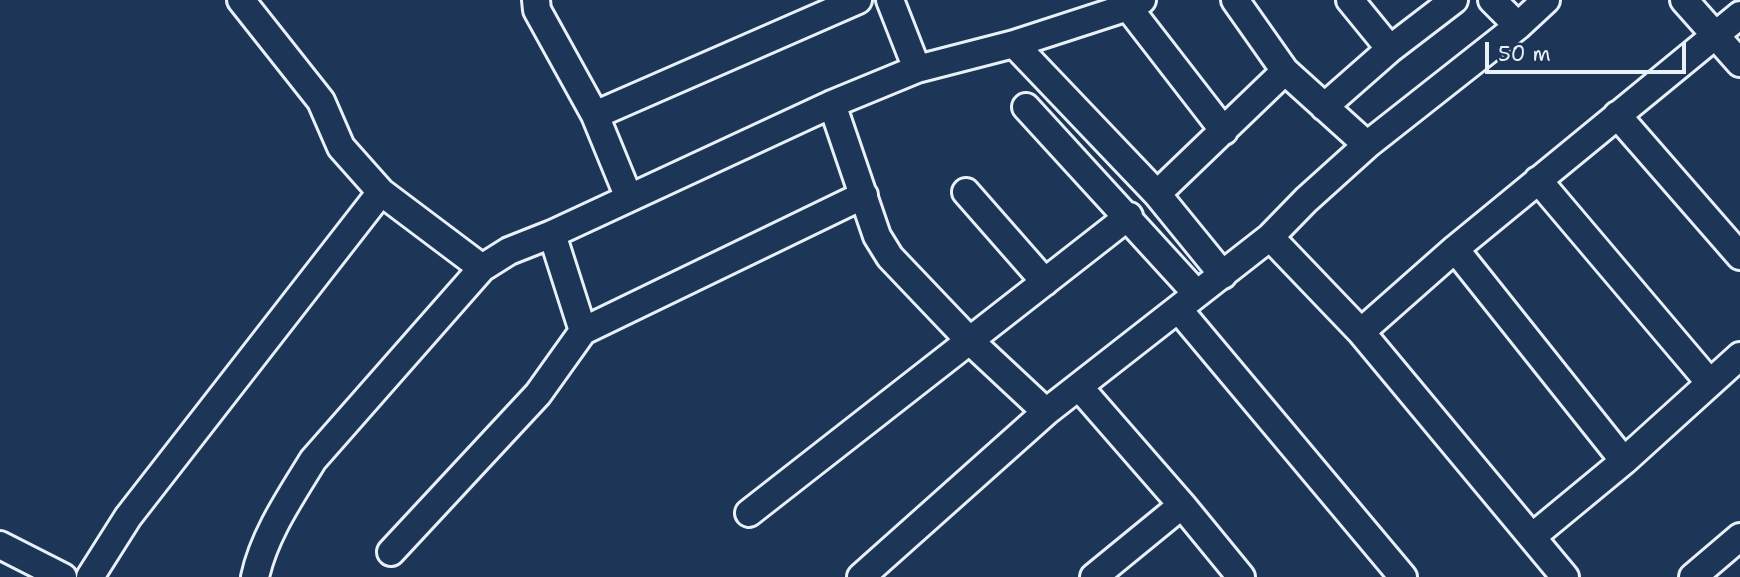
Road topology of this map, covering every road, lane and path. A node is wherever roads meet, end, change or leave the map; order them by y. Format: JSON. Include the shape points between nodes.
{"nodes":[{"id":1,"x":241,"y":0,"type":"edge"},
{"id":2,"x":536,"y":0,"type":"edge"},
{"id":3,"x":858,"y":0,"type":"edge"},
{"id":4,"x":890,"y":0,"type":"edge"},
{"id":5,"x":1235,"y":0,"type":"edge"},
{"id":6,"x":1350,"y":0,"type":"edge"},
{"id":7,"x":1454,"y":0,"type":"edge"},
{"id":8,"x":1492,"y":0,"type":"edge"},
{"id":9,"x":1546,"y":0,"type":"edge"},
{"id":10,"x":1684,"y":0,"type":"edge"},
{"id":11,"x":1135,"y":3,"type":"edge"},
{"id":12,"x":1093,"y":9,"type":"edge"},
{"id":13,"x":1740,"y":15,"type":"edge"},
{"id":14,"x":1517,"y":26,"type":"junction"},
{"id":15,"x":1715,"y":35,"type":"junction"},
{"id":16,"x":1014,"y":44,"type":"junction"},
{"id":17,"x":1390,"y":49,"type":"junction"},
{"id":18,"x":1740,"y":63,"type":"edge"},
{"id":19,"x":917,"y":69,"type":"junction"},
{"id":20,"x":1285,"y":71,"type":"junction"},
{"id":21,"x":832,"y":104,"type":"junction"},
{"id":22,"x":1026,"y":107,"type":"dead end"},
{"id":23,"x":1324,"y":107,"type":"junction"},
{"id":24,"x":595,"y":115,"type":"junction"},
{"id":25,"x":1617,"y":115,"type":"junction"},
{"id":26,"x":1224,"y":131,"type":"junction"},
{"id":27,"x":1367,"y":145,"type":"junction"},
{"id":28,"x":1538,"y":180,"type":"junction"},
{"id":29,"x":381,"y":192,"type":"junction"},
{"id":30,"x":966,"y":192,"type":"dead end"},
{"id":31,"x":1157,"y":194,"type":"junction"},
{"id":32,"x":864,"y":195,"type":"junction"},
{"id":33,"x":629,"y":198,"type":"junction"},
{"id":34,"x":1129,"y":216,"type":"junction"},
{"id":35,"x":544,"y":237,"type":"junction"},
{"id":36,"x":1270,"y":237,"type":"junction"},
{"id":37,"x":1455,"y":249,"type":"junction"},
{"id":38,"x":1740,"y":256,"type":"edge"},
{"id":39,"x":482,"y":268,"type":"junction"},
{"id":40,"x":1223,"y":275,"type":"junction"},
{"id":41,"x":1045,"y":282,"type":"junction"},
{"id":42,"x":1188,"y":302,"type":"junction"},
{"id":43,"x":583,"y":331,"type":"junction"},
{"id":44,"x":1361,"y":332,"type":"junction"},
{"id":45,"x":970,"y":341,"type":"junction"},
{"id":46,"x":1740,"y":356,"type":"edge"},
{"id":47,"x":1710,"y":383,"type":"junction"},
{"id":48,"x":1080,"y":388,"type":"junction"},
{"id":49,"x":1046,"y":412,"type":"junction"},
{"id":50,"x":1624,"y":461,"type":"junction"},
{"id":51,"x":1182,"y":505,"type":"junction"},
{"id":52,"x":749,"y":513,"type":"dead end"},
{"id":53,"x":1532,"y":537,"type":"junction"},
{"id":54,"x":1740,"y":537,"type":"edge"},
{"id":55,"x":0,"y":545,"type":"edge"},
{"id":56,"x":391,"y":552,"type":"dead end"},
{"id":57,"x":1098,"y":576,"type":"edge"},
{"id":58,"x":63,"y":577,"type":"edge"},
{"id":59,"x":90,"y":577,"type":"edge"},
{"id":60,"x":255,"y":577,"type":"edge"},
{"id":61,"x":862,"y":577,"type":"edge"},
{"id":62,"x":1241,"y":577,"type":"edge"},
{"id":63,"x":1402,"y":577,"type":"edge"},
{"id":64,"x":1566,"y":577,"type":"edge"},
{"id":65,"x":1693,"y":577,"type":"edge"}],
"edges":[{"from":1,"to":29,"type":"street","via":[[321,101],[341,147]]},
{"from":2,"to":24,"type":"street","via":[[537,10]]},
{"from":3,"to":24,"type":"street"},
{"from":4,"to":19,"type":"street"},
{"from":5,"to":20,"type":"street"},
{"from":6,"to":17,"type":"street"},
{"from":7,"to":17,"type":"street"},
{"from":8,"to":14,"type":"street"},
{"from":9,"to":14,"type":"street"},
{"from":10,"to":15,"type":"street"},
{"from":11,"to":12,"type":"street"},
{"from":11,"to":26,"type":"street"},
{"from":12,"to":16,"type":"street"},
{"from":13,"to":15,"type":"street"},
{"from":14,"to":27,"type":"street"},
{"from":15,"to":18,"type":"street"},
{"from":15,"to":25,"type":"street"},
{"from":16,"to":19,"type":"street"},
{"from":16,"to":31,"type":"street"},
{"from":17,"to":23,"type":"street"},
{"from":19,"to":21,"type":"street"},
{"from":20,"to":23,"type":"street"},
{"from":20,"to":26,"type":"street"},
{"from":21,"to":32,"type":"street"},
{"from":21,"to":33,"type":"street"},
{"from":22,"to":34,"type":"street"},
{"from":23,"to":27,"type":"street"},
{"from":24,"to":33,"type":"street"},
{"from":25,"to":28,"type":"street"},
{"from":25,"to":38,"type":"street"},
{"from":26,"to":31,"type":"street"},
{"from":27,"to":36,"type":"street"},
{"from":28,"to":37,"type":"street"},
{"from":28,"to":47,"type":"street"},
{"from":29,"to":39,"type":"street"},
{"from":29,"to":59,"type":"street","via":[[128,517]]},
{"from":30,"to":41,"type":"street"},
{"from":31,"to":40,"type":"street"},
{"from":32,"to":43,"type":"street"},
{"from":32,"to":45,"type":"street","via":[[877,236],[890,257]]},
{"from":33,"to":35,"type":"street"},
{"from":34,"to":41,"type":"street"},
{"from":34,"to":42,"type":"street"},
{"from":35,"to":39,"type":"street"},
{"from":35,"to":43,"type":"street"},
{"from":36,"to":40,"type":"street"},
{"from":36,"to":44,"type":"street"},
{"from":37,"to":44,"type":"street"},
{"from":37,"to":50,"type":"street"},
{"from":39,"to":60,"type":"street","via":[[313,460],[270,536]]},
{"from":40,"to":42,"type":"street"},
{"from":41,"to":45,"type":"street"},
{"from":42,"to":48,"type":"street"},
{"from":42,"to":63,"type":"street"},
{"from":43,"to":56,"type":"street","via":[[538,394]]},
{"from":44,"to":53,"type":"street"},
{"from":45,"to":49,"type":"street"},
{"from":45,"to":52,"type":"street"},
{"from":46,"to":47,"type":"street"},
{"from":47,"to":50,"type":"street"},
{"from":48,"to":49,"type":"street"},
{"from":48,"to":51,"type":"street"},
{"from":49,"to":61,"type":"street"},
{"from":50,"to":53,"type":"street"},
{"from":51,"to":57,"type":"street"},
{"from":51,"to":62,"type":"street"},
{"from":53,"to":64,"type":"street"},
{"from":54,"to":65,"type":"street"},
{"from":55,"to":58,"type":"street"}]}
